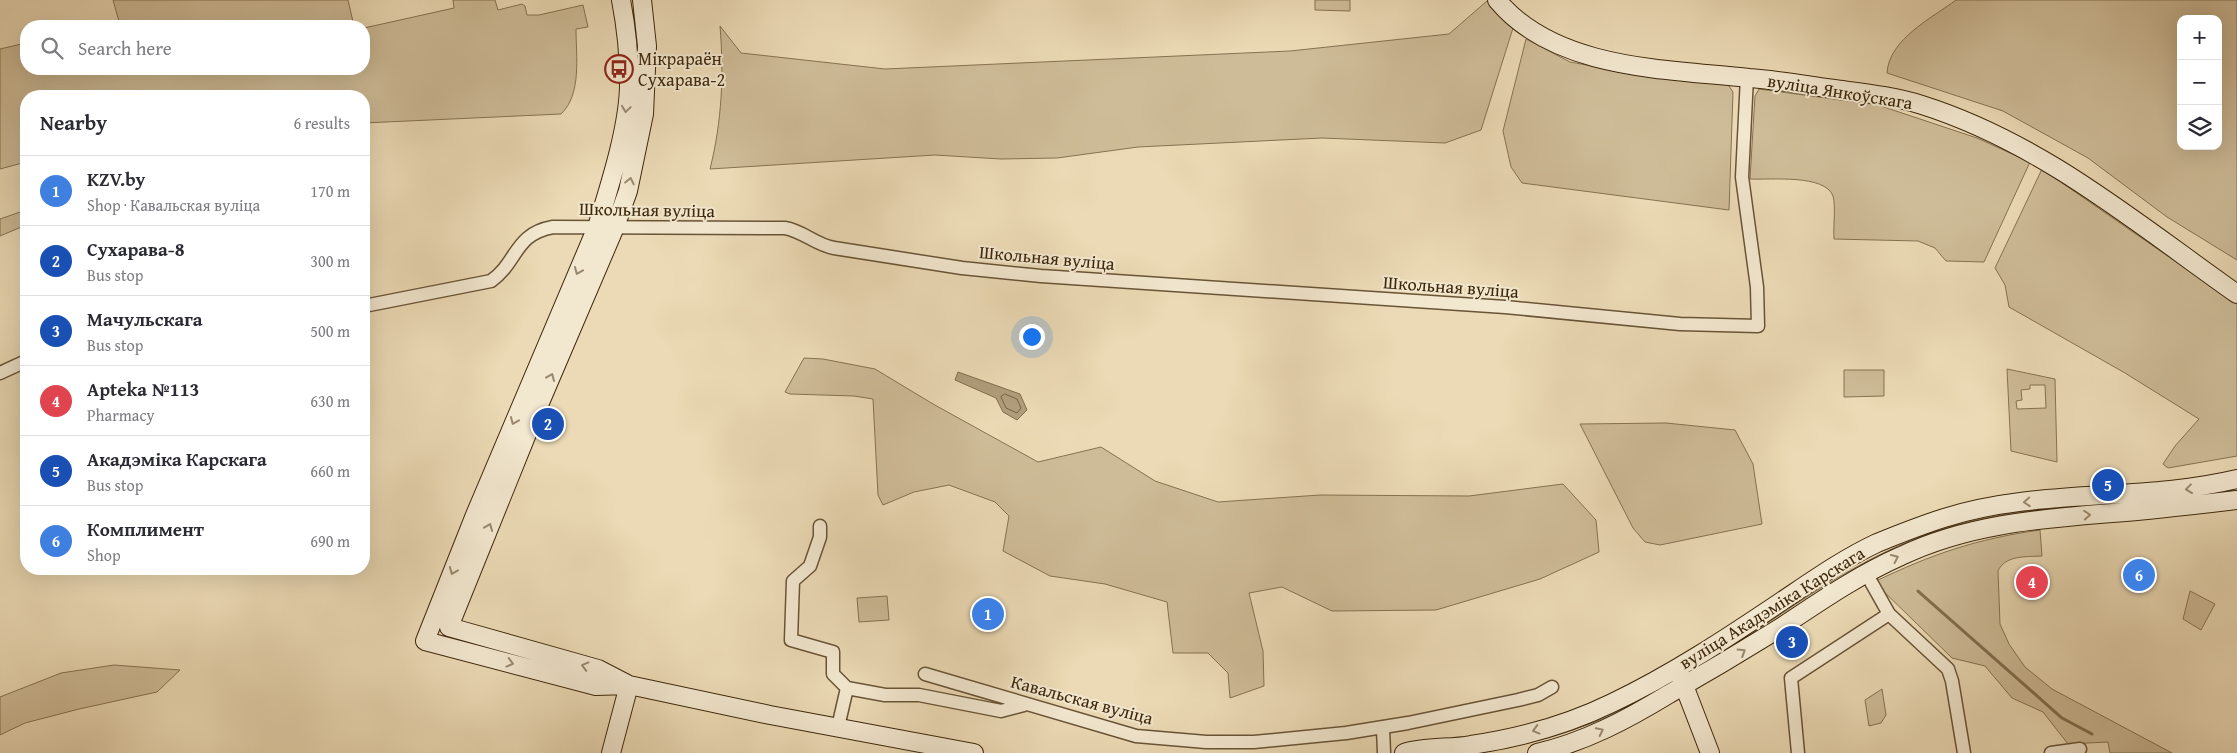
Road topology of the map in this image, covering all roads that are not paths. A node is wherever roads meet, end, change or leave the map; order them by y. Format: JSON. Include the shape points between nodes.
{"nodes":[{"id":1,"x":1497,"y":0,"type":"edge"},
{"id":2,"x":642,"y":2,"type":"edge"},
{"id":3,"x":622,"y":4,"type":"edge"},
{"id":4,"x":1747,"y":77,"type":"junction"},
{"id":5,"x":597,"y":227,"type":"junction"},
{"id":6,"x":615,"y":227,"type":"junction"},
{"id":7,"x":2237,"y":294,"type":"edge"},
{"id":8,"x":370,"y":305,"type":"edge"},
{"id":9,"x":20,"y":364,"type":"edge"},
{"id":10,"x":0,"y":373,"type":"edge"},
{"id":11,"x":2237,"y":479,"type":"edge"},
{"id":12,"x":2237,"y":500,"type":"edge"},
{"id":13,"x":820,"y":526,"type":"dead end"},
{"id":14,"x":1866,"y":573,"type":"junction"},
{"id":15,"x":1889,"y":614,"type":"junction"},
{"id":16,"x":448,"y":627,"type":"junction"},
{"id":17,"x":441,"y":645,"type":"junction"},
{"id":18,"x":1676,"y":668,"type":"junction"},
{"id":19,"x":925,"y":674,"type":"dead end"},
{"id":20,"x":629,"y":685,"type":"junction"},
{"id":21,"x":1684,"y":686,"type":"junction"},
{"id":22,"x":846,"y":688,"type":"junction"},
{"id":23,"x":1552,"y":688,"type":"dead end"},
{"id":24,"x":1024,"y":705,"type":"junction"},
{"id":25,"x":838,"y":727,"type":"junction"},
{"id":26,"x":1383,"y":728,"type":"junction"},
{"id":27,"x":2080,"y":749,"type":"dead end"},
{"id":28,"x":611,"y":753,"type":"edge"},
{"id":29,"x":974,"y":753,"type":"edge"},
{"id":30,"x":1384,"y":753,"type":"edge"},
{"id":31,"x":1404,"y":753,"type":"edge"},
{"id":32,"x":1538,"y":753,"type":"edge"},
{"id":33,"x":1710,"y":753,"type":"edge"},
{"id":34,"x":1798,"y":753,"type":"edge"},
{"id":35,"x":1964,"y":753,"type":"edge"},
{"id":36,"x":2051,"y":753,"type":"edge"}],
"edges":[{"from":1,"to":4,"type":"main road","name":"вуліца Янкоўскага","via":[[1521,22],[1546,38],[1593,58]]},
{"from":2,"to":3,"type":"main road"},
{"from":6,"to":2,"type":"main road","one_way":true,"via":[[628,191],[644,114],[647,46]]},
{"from":3,"to":5,"type":"main road","one_way":true,"via":[[630,82],[609,188]]},
{"from":4,"to":6,"type":"street","name":"Школьная вуліца","via":[[1742,178],[1757,287],[1758,326],[1680,324],[1505,307],[1012,274],[834,248],[784,228]]},
{"from":4,"to":7,"type":"main road","name":"вуліца Янкоўскага","via":[[1880,95],[1921,105],[2003,136],[2083,185]]},
{"from":5,"to":6,"type":"street","name":"Школьная вуліца"},
{"from":5,"to":8,"type":"street","name":"Школьная вуліца","via":[[542,229],[522,242],[503,271],[484,284]]},
{"from":5,"to":17,"type":"main road","one_way":true,"via":[[425,640]]},
{"from":16,"to":6,"type":"main road","one_way":true},
{"from":9,"to":10,"type":"street"},
{"from":11,"to":18,"type":"main road","name":"вуліца Акадэміка Карскага","one_way":true,"via":[[2151,493],[2018,503],[1946,518],[1852,556]]},
{"from":14,"to":12,"type":"main road","name":"вуліца Акадэміка Карскага","one_way":true,"via":[[1916,549],[1989,527],[2039,519]]},
{"from":13,"to":22,"type":"street","via":[[820,537],[810,566],[793,581],[791,640],[833,652],[833,674]]},
{"from":14,"to":15,"type":"street"},
{"from":21,"to":14,"type":"main road","name":"вуліца Акадэміка Карскага","one_way":true},
{"from":15,"to":34,"type":"street","via":[[1791,678]]},
{"from":15,"to":35,"type":"street","via":[[1948,670]]},
{"from":16,"to":17,"type":"main road"},
{"from":20,"to":16,"type":"main road","one_way":true,"via":[[598,669]]},
{"from":17,"to":20,"type":"main road","one_way":true,"via":[[596,686]]},
{"from":18,"to":21,"type":"main road"},
{"from":18,"to":31,"type":"main road","name":"вуліца Акадэміка Карскага","one_way":true,"via":[[1611,704],[1555,725],[1470,745]]},
{"from":19,"to":24,"type":"street","name":"Кавальская вуліца"},
{"from":20,"to":25,"type":"main road"},
{"from":20,"to":28,"type":"main road"},
{"from":32,"to":21,"type":"main road","name":"вуліца Акадэміка Карскага","one_way":true,"via":[[1590,736]]},
{"from":21,"to":33,"type":"main road"},
{"from":22,"to":24,"type":"street","via":[[885,696],[919,695],[1001,711]]},
{"from":22,"to":25,"type":"street"},
{"from":23,"to":26,"type":"street","name":"Кавальская вуліца","via":[[1518,700]]},
{"from":24,"to":26,"type":"street","name":"Кавальская вуліца","via":[[1136,736],[1206,742],[1254,742]]},
{"from":25,"to":29,"type":"main road"},
{"from":26,"to":30,"type":"street"},
{"from":27,"to":36,"type":"street"}]}
